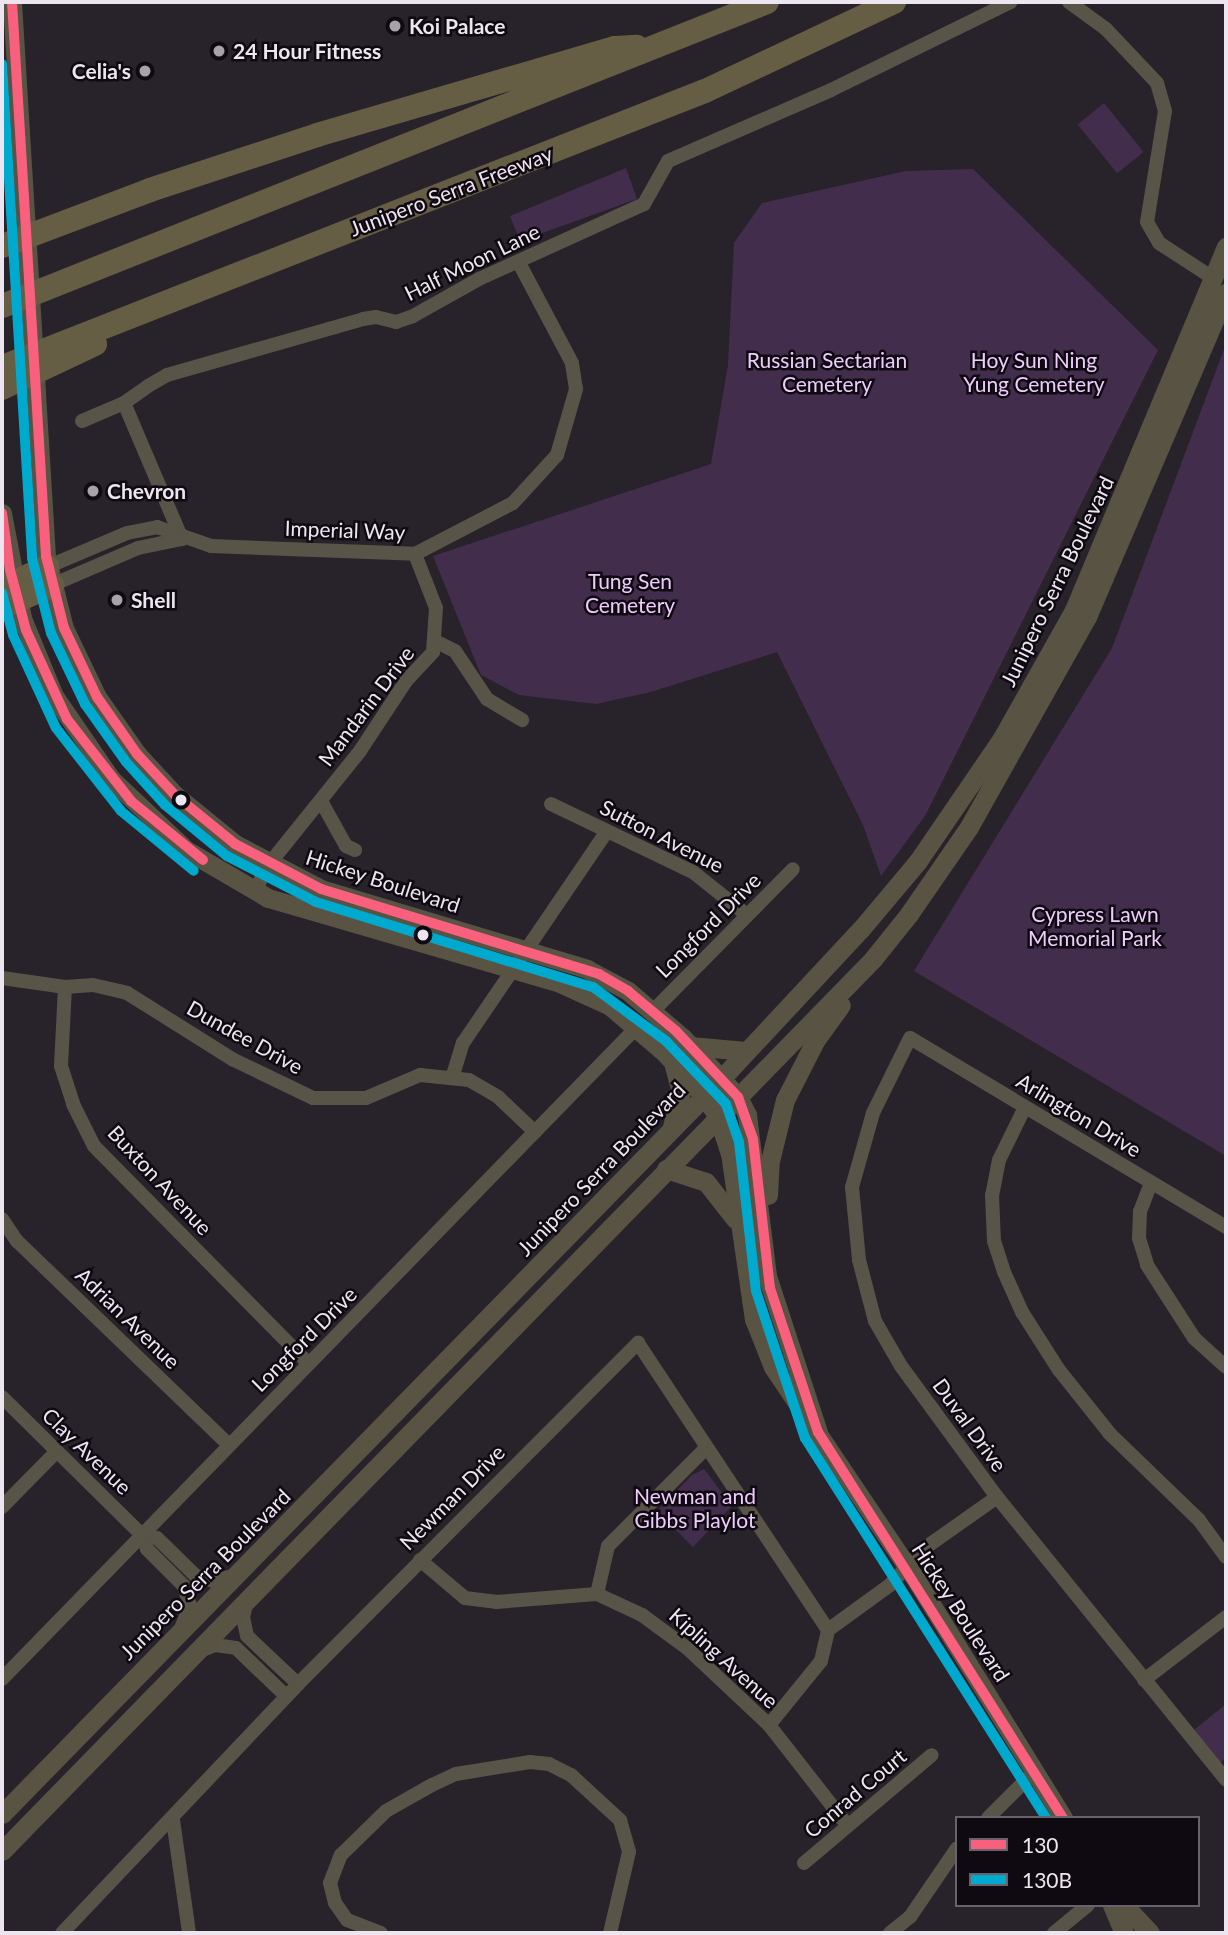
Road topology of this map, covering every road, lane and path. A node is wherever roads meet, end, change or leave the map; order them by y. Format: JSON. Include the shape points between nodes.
{"nodes":[{"id":1,"x":12,"y":2,"type":"edge"},
{"id":2,"x":767,"y":2,"type":"edge"},
{"id":3,"x":894,"y":2,"type":"edge"},
{"id":4,"x":1011,"y":2,"type":"edge"},
{"id":5,"x":1069,"y":2,"type":"edge"},
{"id":6,"x":666,"y":46,"type":"junction"},
{"id":7,"x":26,"y":238,"type":"junction"},
{"id":8,"x":2,"y":246,"type":"edge"},
{"id":9,"x":1226,"y":246,"type":"edge"},
{"id":10,"x":518,"y":261,"type":"junction"},
{"id":11,"x":1220,"y":286,"type":"edge"},
{"id":12,"x":2,"y":306,"type":"edge"},
{"id":13,"x":51,"y":357,"type":"junction"},
{"id":14,"x":2,"y":367,"type":"edge"},
{"id":15,"x":2,"y":388,"type":"edge"},
{"id":16,"x":124,"y":402,"type":"junction"},
{"id":17,"x":82,"y":421,"type":"dead end"},
{"id":18,"x":2,"y":513,"type":"edge"},
{"id":19,"x":181,"y":539,"type":"junction"},
{"id":20,"x":415,"y":554,"type":"junction"},
{"id":21,"x":49,"y":576,"type":"junction"},
{"id":22,"x":8,"y":595,"type":"edge"},
{"id":23,"x":437,"y":642,"type":"junction"},
{"id":24,"x":522,"y":720,"type":"dead end"},
{"id":25,"x":321,"y":801,"type":"junction"},
{"id":26,"x":551,"y":804,"type":"dead end"},
{"id":27,"x":607,"y":831,"type":"junction"},
{"id":28,"x":355,"y":850,"type":"dead end"},
{"id":29,"x":270,"y":863,"type":"junction"},
{"id":30,"x":793,"y":869,"type":"dead end"},
{"id":31,"x":255,"y":890,"type":"junction"},
{"id":32,"x":747,"y":915,"type":"junction"},
{"id":33,"x":873,"y":959,"type":"junction"},
{"id":34,"x":2,"y":978,"type":"edge"},
{"id":35,"x":65,"y":987,"type":"junction"},
{"id":36,"x":653,"y":1011,"type":"junction"},
{"id":37,"x":636,"y":1028,"type":"junction"},
{"id":38,"x":910,"y":1038,"type":"joint"},
{"id":39,"x":691,"y":1046,"type":"junction"},
{"id":40,"x":746,"y":1051,"type":"junction"},
{"id":41,"x":673,"y":1061,"type":"junction"},
{"id":42,"x":453,"y":1075,"type":"junction"},
{"id":43,"x":721,"y":1079,"type":"junction"},
{"id":44,"x":704,"y":1096,"type":"junction"},
{"id":45,"x":738,"y":1097,"type":"junction"},
{"id":46,"x":1025,"y":1107,"type":"junction"},
{"id":47,"x":718,"y":1118,"type":"junction"},
{"id":48,"x":671,"y":1129,"type":"junction"},
{"id":49,"x":535,"y":1132,"type":"junction"},
{"id":50,"x":666,"y":1169,"type":"junction"},
{"id":51,"x":1151,"y":1183,"type":"junction"},
{"id":52,"x":2,"y":1219,"type":"edge"},
{"id":53,"x":738,"y":1224,"type":"junction"},
{"id":54,"x":1226,"y":1227,"type":"edge"},
{"id":55,"x":762,"y":1252,"type":"junction"},
{"id":56,"x":309,"y":1364,"type":"junction"},
{"id":57,"x":1226,"y":1367,"type":"edge"},
{"id":58,"x":2,"y":1397,"type":"edge"},
{"id":59,"x":818,"y":1432,"type":"junction"},
{"id":60,"x":228,"y":1444,"type":"junction"},
{"id":61,"x":706,"y":1448,"type":"junction"},
{"id":62,"x":56,"y":1452,"type":"junction"},
{"id":63,"x":997,"y":1497,"type":"junction"},
{"id":64,"x":2,"y":1507,"type":"edge"},
{"id":65,"x":142,"y":1535,"type":"junction"},
{"id":66,"x":1226,"y":1557,"type":"edge"},
{"id":67,"x":420,"y":1560,"type":"junction"},
{"id":68,"x":905,"y":1568,"type":"junction"},
{"id":69,"x":238,"y":1576,"type":"junction"},
{"id":70,"x":597,"y":1594,"type":"junction"},
{"id":71,"x":247,"y":1600,"type":"junction"},
{"id":72,"x":1226,"y":1616,"type":"edge"},
{"id":73,"x":828,"y":1630,"type":"junction"},
{"id":74,"x":178,"y":1633,"type":"junction"},
{"id":75,"x":196,"y":1652,"type":"junction"},
{"id":76,"x":2,"y":1679,"type":"edge"},
{"id":77,"x":1144,"y":1680,"type":"junction"},
{"id":78,"x":298,"y":1684,"type":"junction"},
{"id":79,"x":286,"y":1696,"type":"junction"},
{"id":80,"x":769,"y":1725,"type":"junction"},
{"id":81,"x":932,"y":1755,"type":"dead end"},
{"id":82,"x":1035,"y":1771,"type":"junction"},
{"id":83,"x":1226,"y":1780,"type":"edge"},
{"id":84,"x":2,"y":1814,"type":"edge"},
{"id":85,"x":990,"y":1816,"type":"edge"},
{"id":86,"x":1062,"y":1816,"type":"edge"},
{"id":87,"x":173,"y":1820,"type":"junction"},
{"id":88,"x":847,"y":1825,"type":"junction"},
{"id":89,"x":2,"y":1851,"type":"edge"},
{"id":90,"x":804,"y":1863,"type":"dead end"},
{"id":91,"x":951,"y":1865,"type":"edge"},
{"id":92,"x":1086,"y":1907,"type":"edge"},
{"id":93,"x":1113,"y":1907,"type":"edge"},
{"id":94,"x":1126,"y":1907,"type":"edge"},
{"id":95,"x":62,"y":1933,"type":"edge"},
{"id":96,"x":189,"y":1933,"type":"edge"},
{"id":97,"x":382,"y":1933,"type":"edge"},
{"id":98,"x":610,"y":1933,"type":"edge"},
{"id":99,"x":890,"y":1933,"type":"edge"},
{"id":100,"x":1054,"y":1933,"type":"edge"},
{"id":101,"x":1124,"y":1933,"type":"edge"},
{"id":102,"x":1150,"y":1933,"type":"edge"}],
"edges":[{"from":1,"to":7,"type":"main road","name":"Hickey Boulevard"},
{"from":2,"to":6,"type":"highway"},
{"from":3,"to":13,"type":"highway","name":"Junipero Serra Freeway","via":[[705,91],[152,308]]},
{"from":4,"to":10,"type":"street","name":"Half Moon Lane","via":[[831,90],[668,161],[644,204]]},
{"from":5,"to":11,"type":"street","via":[[1106,29],[1157,83],[1165,111],[1147,222],[1159,243]]},
{"from":6,"to":7,"type":"highway","via":[[615,48],[317,135],[150,190]]},
{"from":6,"to":12,"type":"highway"},
{"from":7,"to":8,"type":"highway"},
{"from":7,"to":21,"type":"main road","name":"Hickey Boulevard"},
{"from":9,"to":11,"type":"main road","name":"Junipero Serra Boulevard"},
{"from":10,"to":16,"type":"street","name":"Half Moon Lane","via":[[396,322],[363,319],[167,375]]},
{"from":10,"to":20,"type":"street","name":"Imperial Way","via":[[572,363],[576,389],[572,414],[557,455],[535,483],[477,525]]},
{"from":11,"to":33,"type":"main road","name":"Junipero Serra Boulevard","via":[[1111,566],[1063,664],[969,827]]},
{"from":11,"to":40,"type":"main road","name":"Junipero Serra Boulevard","via":[[1097,560],[1014,720],[904,879]]},
{"from":13,"to":14,"type":"highway","name":"Junipero Serra Freeway"},
{"from":13,"to":15,"type":"highway"},
{"from":16,"to":17,"type":"street","name":"Half Moon Lane"},
{"from":16,"to":19,"type":"street"},
{"from":18,"to":22,"type":"main road","name":"Hickey Boulevard"},
{"from":19,"to":20,"type":"street","name":"Imperial Way","via":[[211,546]]},
{"from":19,"to":21,"type":"street","name":"Imperial Way","via":[[157,527],[143,529]]},
{"from":20,"to":23,"type":"street","name":"Mandarin Drive","via":[[436,608]]},
{"from":21,"to":22,"type":"highway"},
{"from":21,"to":29,"type":"main road","name":"Hickey Boulevard","via":[[79,663],[137,754],[209,825]]},
{"from":22,"to":31,"type":"main road","name":"Hickey Boulevard","via":[[48,685],[101,768],[186,850]]},
{"from":23,"to":24,"type":"street","via":[[454,651],[487,699]]},
{"from":23,"to":25,"type":"street","name":"Mandarin Drive"},
{"from":25,"to":28,"type":"street","via":[[345,846]]},
{"from":25,"to":29,"type":"street","name":"Mandarin Drive"},
{"from":26,"to":27,"type":"street","name":"Sutton Avenue"},
{"from":27,"to":32,"type":"street","name":"Sutton Avenue","via":[[712,883]]},
{"from":27,"to":42,"type":"street","via":[[499,986],[458,1052]]},
{"from":29,"to":31,"type":"street","name":"Mandarin Drive"},
{"from":29,"to":36,"type":"main road","name":"Hickey Boulevard","via":[[352,900],[576,964],[628,991]]},
{"from":30,"to":32,"type":"street","name":"Longford Drive"},
{"from":31,"to":37,"type":"main road","name":"Hickey Boulevard","via":[[331,918],[561,983],[610,1006]]},
{"from":32,"to":36,"type":"street","name":"Longford Drive"},
{"from":33,"to":45,"type":"main road","name":"Junipero Serra Boulevard"},
{"from":33,"to":55,"type":"main road","via":[[815,1041],[785,1100],[770,1161]]},
{"from":34,"to":35,"type":"street","name":"Dundee Drive"},
{"from":35,"to":42,"type":"street","name":"Dundee Drive","via":[[93,985],[127,993],[234,1060],[313,1098],[366,1098],[420,1075]]},
{"from":35,"to":56,"type":"street","name":"Buxton Avenue","via":[[61,1066],[94,1146]]},
{"from":36,"to":39,"type":"main road","name":"Hickey Boulevard"},
{"from":37,"to":41,"type":"main road","name":"Hickey Boulevard"},
{"from":37,"to":49,"type":"street","name":"Longford Drive"},
{"from":38,"to":46,"type":"street","name":"Arlington Drive"},
{"from":38,"to":63,"type":"street","name":"Duval Drive","via":[[873,1114],[852,1187],[859,1260],[875,1321],[901,1366]]},
{"from":39,"to":40,"type":"main road"},
{"from":39,"to":43,"type":"main road","name":"Hickey Boulevard"},
{"from":40,"to":43,"type":"main road","name":"Junipero Serra Boulevard"},
{"from":41,"to":44,"type":"main road","name":"Hickey Boulevard"},
{"from":41,"to":48,"type":"main road","via":[[681,1092]]},
{"from":42,"to":49,"type":"street","name":"Dundee Drive","via":[[483,1086]]},
{"from":43,"to":44,"type":"main road","name":"Junipero Serra Boulevard"},
{"from":43,"to":45,"type":"main road","name":"Hickey Boulevard"},
{"from":44,"to":47,"type":"main road","name":"Hickey Boulevard"},
{"from":44,"to":48,"type":"main road","name":"Junipero Serra Boulevard"},
{"from":45,"to":47,"type":"main road","name":"Junipero Serra Boulevard"},
{"from":45,"to":55,"type":"main road","name":"Hickey Boulevard","via":[[753,1139]]},
{"from":46,"to":51,"type":"street","name":"Arlington Drive"},
{"from":46,"to":66,"type":"street","via":[[999,1160],[992,1195],[994,1241],[1004,1272],[1022,1312],[1059,1370],[1110,1434],[1199,1520]]},
{"from":47,"to":50,"type":"main road","name":"Junipero Serra Boulevard"},
{"from":47,"to":53,"type":"main road","name":"Hickey Boulevard","via":[[730,1153]]},
{"from":48,"to":69,"type":"main road","name":"Junipero Serra Boulevard"},
{"from":49,"to":56,"type":"street","name":"Longford Drive"},
{"from":50,"to":53,"type":"main road","via":[[706,1182],[718,1191]]},
{"from":50,"to":71,"type":"main road","name":"Junipero Serra Boulevard"},
{"from":51,"to":54,"type":"street","name":"Arlington Drive"},
{"from":51,"to":57,"type":"street","via":[[1140,1211],[1139,1238],[1147,1265],[1194,1338]]},
{"from":52,"to":60,"type":"street","name":"Adrian Avenue","via":[[17,1241]]},
{"from":53,"to":59,"type":"main road","name":"Hickey Boulevard","via":[[762,1344],[785,1387]]},
{"from":55,"to":59,"type":"main road","name":"Hickey Boulevard","via":[[780,1324]]},
{"from":56,"to":60,"type":"street","name":"Longford Drive"},
{"from":58,"to":62,"type":"street","name":"Clay Avenue"},
{"from":59,"to":68,"type":"main road","name":"Hickey Boulevard"},
{"from":60,"to":65,"type":"street","name":"Longford Drive"},
{"from":61,"to":67,"type":"street","name":"Newman Drive","via":[[638,1343]]},
{"from":61,"to":70,"type":"street","via":[[608,1546]]},
{"from":61,"to":73,"type":"street","name":"Newman Drive"},
{"from":62,"to":64,"type":"street"},
{"from":62,"to":65,"type":"street","name":"Clay Avenue"},
{"from":63,"to":68,"type":"street","via":[[922,1550]]},
{"from":63,"to":77,"type":"street","name":"Duval Drive"},
{"from":65,"to":69,"type":"street","name":"Clay Avenue","via":[[157,1538],[205,1580]]},
{"from":65,"to":74,"type":"street","name":"Clay Avenue","via":[[147,1549],[188,1595],[190,1606]]},
{"from":65,"to":76,"type":"street","name":"Longford Drive"},
{"from":67,"to":70,"type":"street","name":"Kipling Avenue","via":[[466,1598],[496,1602]]},
{"from":67,"to":78,"type":"street","name":"Newman Drive"},
{"from":68,"to":73,"type":"street","via":[[890,1585]]},
{"from":68,"to":82,"type":"main road","name":"Hickey Boulevard"},
{"from":69,"to":74,"type":"main road","name":"Junipero Serra Boulevard"},
{"from":70,"to":80,"type":"street","name":"Kipling Avenue","via":[[642,1615],[687,1648]]},
{"from":71,"to":75,"type":"main road","name":"Junipero Serra Boulevard"},
{"from":71,"to":78,"type":"street","via":[[243,1617],[247,1636]]},
{"from":72,"to":77,"type":"street"},
{"from":73,"to":80,"type":"street","via":[[821,1661]]},
{"from":74,"to":84,"type":"main road","name":"Junipero Serra Boulevard"},
{"from":75,"to":79,"type":"street","via":[[215,1645],[236,1648]]},
{"from":75,"to":89,"type":"main road","name":"Junipero Serra Boulevard"},
{"from":77,"to":83,"type":"street","name":"Duval Drive"},
{"from":78,"to":79,"type":"street","name":"Newman Drive"},
{"from":79,"to":87,"type":"street","name":"Newman Drive"},
{"from":80,"to":88,"type":"street","name":"Kipling Avenue"},
{"from":81,"to":88,"type":"street","name":"Conrad Court"},
{"from":82,"to":85,"type":"street"},
{"from":82,"to":86,"type":"main road","name":"Hickey Boulevard"},
{"from":87,"to":95,"type":"street","name":"Newman Drive"},
{"from":87,"to":96,"type":"street"},
{"from":88,"to":90,"type":"street","name":"Conrad Court"},
{"from":91,"to":99,"type":"street","via":[[910,1917]]},
{"from":92,"to":100,"type":"street"},
{"from":93,"to":101,"type":"main road"},
{"from":94,"to":102,"type":"main road"},
{"from":97,"to":98,"type":"street","via":[[347,1920],[335,1903],[330,1883],[341,1855],[386,1811],[432,1785],[456,1774],[530,1762],[549,1764],[571,1775],[620,1820],[629,1852]]}]}
